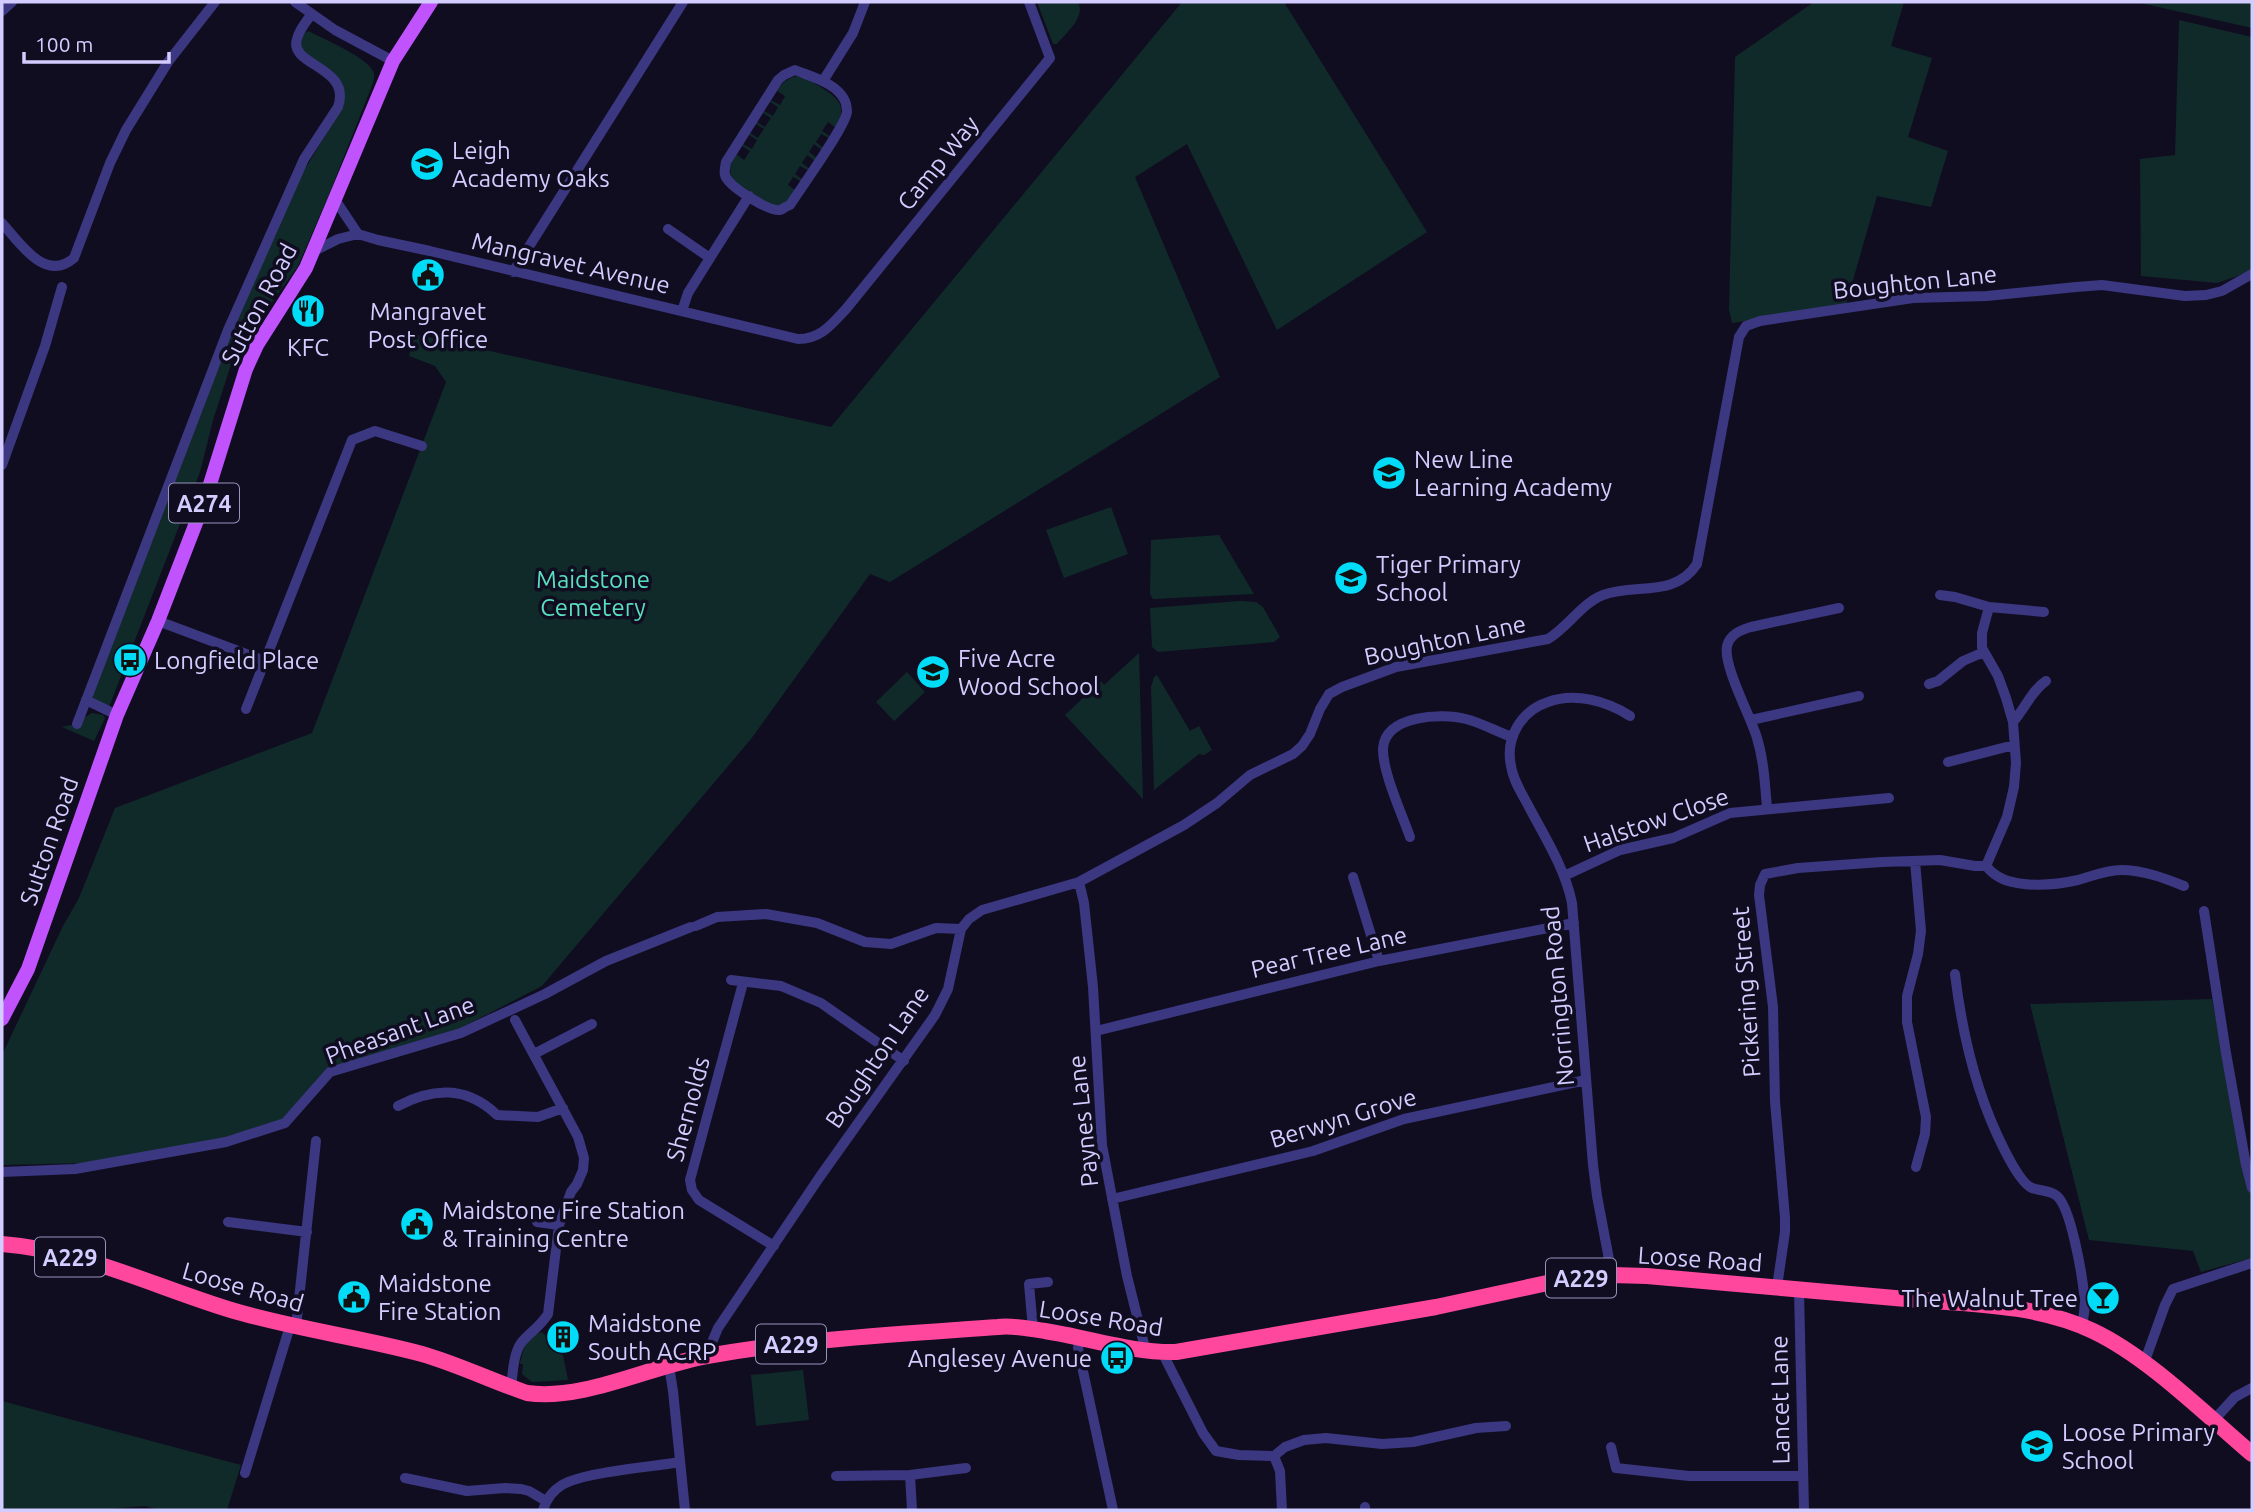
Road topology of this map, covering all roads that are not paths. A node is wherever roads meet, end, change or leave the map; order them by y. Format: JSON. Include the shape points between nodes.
{"nodes":[{"id":1,"x":12,"y":2,"type":"edge"},
{"id":2,"x":215,"y":2,"type":"edge"},
{"id":3,"x":295,"y":2,"type":"edge"},
{"id":4,"x":431,"y":2,"type":"edge"},
{"id":5,"x":683,"y":2,"type":"edge"},
{"id":6,"x":864,"y":2,"type":"edge"},
{"id":7,"x":1029,"y":2,"type":"edge"},
{"id":8,"x":2,"y":11,"type":"edge"},
{"id":9,"x":311,"y":15,"type":"junction"},
{"id":10,"x":393,"y":61,"type":"junction"},
{"id":11,"x":823,"y":81,"type":"junction"},
{"id":12,"x":749,"y":196,"type":"junction"},
{"id":13,"x":334,"y":198,"type":"junction"},
{"id":14,"x":2,"y":223,"type":"edge"},
{"id":15,"x":668,"y":229,"type":"dead end"},
{"id":16,"x":12,"y":234,"type":"junction"},
{"id":17,"x":358,"y":234,"type":"junction"},
{"id":18,"x":2,"y":243,"type":"edge"},
{"id":19,"x":314,"y":251,"type":"junction"},
{"id":20,"x":710,"y":258,"type":"junction"},
{"id":21,"x":513,"y":272,"type":"junction"},
{"id":22,"x":2252,"y":274,"type":"edge"},
{"id":23,"x":62,"y":287,"type":"dead end"},
{"id":24,"x":682,"y":311,"type":"junction"},
{"id":25,"x":816,"y":337,"type":"joint"},
{"id":26,"x":422,"y":446,"type":"dead end"},
{"id":27,"x":2,"y":465,"type":"edge"},
{"id":28,"x":1940,"y":595,"type":"dead end"},
{"id":29,"x":1989,"y":607,"type":"junction"},
{"id":30,"x":1839,"y":608,"type":"dead end"},
{"id":31,"x":2044,"y":612,"type":"dead end"},
{"id":32,"x":158,"y":621,"type":"junction"},
{"id":33,"x":1984,"y":652,"type":"junction"},
{"id":34,"x":265,"y":661,"type":"junction"},
{"id":35,"x":2046,"y":681,"type":"dead end"},
{"id":36,"x":1929,"y":684,"type":"dead end"},
{"id":37,"x":1859,"y":696,"type":"dead end"},
{"id":38,"x":86,"y":700,"type":"junction"},
{"id":39,"x":246,"y":709,"type":"dead end"},
{"id":40,"x":117,"y":715,"type":"junction"},
{"id":41,"x":1630,"y":716,"type":"dead end"},
{"id":42,"x":1751,"y":720,"type":"junction"},
{"id":43,"x":2013,"y":722,"type":"junction"},
{"id":44,"x":77,"y":724,"type":"dead end"},
{"id":45,"x":1512,"y":737,"type":"junction"},
{"id":46,"x":2014,"y":746,"type":"junction"},
{"id":47,"x":1948,"y":762,"type":"dead end"},
{"id":48,"x":1889,"y":798,"type":"dead end"},
{"id":49,"x":1767,"y":808,"type":"junction"},
{"id":50,"x":1410,"y":837,"type":"dead end"},
{"id":51,"x":1915,"y":861,"type":"junction"},
{"id":52,"x":1986,"y":866,"type":"junction"},
{"id":53,"x":1564,"y":876,"type":"junction"},
{"id":54,"x":1353,"y":877,"type":"dead end"},
{"id":55,"x":1079,"y":882,"type":"junction"},
{"id":56,"x":2184,"y":886,"type":"dead end"},
{"id":57,"x":2204,"y":911,"type":"dead end"},
{"id":58,"x":1574,"y":923,"type":"junction"},
{"id":59,"x":961,"y":929,"type":"junction"},
{"id":60,"x":1379,"y":961,"type":"junction"},
{"id":61,"x":1955,"y":974,"type":"dead end"},
{"id":62,"x":731,"y":980,"type":"dead end"},
{"id":63,"x":743,"y":983,"type":"junction"},
{"id":64,"x":2,"y":1018,"type":"edge"},
{"id":65,"x":515,"y":1020,"type":"dead end"},
{"id":66,"x":592,"y":1024,"type":"dead end"},
{"id":67,"x":1096,"y":1031,"type":"junction"},
{"id":68,"x":534,"y":1054,"type":"junction"},
{"id":69,"x":904,"y":1061,"type":"junction"},
{"id":70,"x":1586,"y":1080,"type":"junction"},
{"id":71,"x":398,"y":1106,"type":"dead end"},
{"id":72,"x":563,"y":1108,"type":"junction"},
{"id":73,"x":316,"y":1141,"type":"dead end"},
{"id":74,"x":1916,"y":1167,"type":"dead end"},
{"id":75,"x":2,"y":1172,"type":"edge"},
{"id":76,"x":2252,"y":1188,"type":"edge"},
{"id":77,"x":1112,"y":1199,"type":"junction"},
{"id":78,"x":228,"y":1222,"type":"dead end"},
{"id":79,"x":537,"y":1222,"type":"dead end"},
{"id":80,"x":559,"y":1225,"type":"junction"},
{"id":81,"x":307,"y":1232,"type":"junction"},
{"id":82,"x":2,"y":1244,"type":"edge"},
{"id":83,"x":774,"y":1246,"type":"junction"},
{"id":84,"x":2252,"y":1264,"type":"edge"},
{"id":85,"x":1612,"y":1275,"type":"junction"},
{"id":86,"x":1048,"y":1282,"type":"dead end"},
{"id":87,"x":1777,"y":1287,"type":"junction"},
{"id":88,"x":1799,"y":1290,"type":"junction"},
{"id":89,"x":2082,"y":1325,"type":"junction"},
{"id":90,"x":293,"y":1327,"type":"junction"},
{"id":91,"x":1033,"y":1329,"type":"junction"},
{"id":92,"x":1080,"y":1337,"type":"junction"},
{"id":93,"x":1154,"y":1352,"type":"junction"},
{"id":94,"x":710,"y":1355,"type":"junction"},
{"id":95,"x":2142,"y":1362,"type":"junction"},
{"id":96,"x":668,"y":1366,"type":"junction"},
{"id":97,"x":511,"y":1387,"type":"junction"},
{"id":98,"x":2252,"y":1388,"type":"edge"},
{"id":99,"x":2213,"y":1421,"type":"junction"},
{"id":100,"x":1506,"y":1426,"type":"dead end"},
{"id":101,"x":1611,"y":1447,"type":"dead end"},
{"id":102,"x":2252,"y":1454,"type":"edge"},
{"id":103,"x":1274,"y":1456,"type":"junction"},
{"id":104,"x":680,"y":1462,"type":"junction"},
{"id":105,"x":966,"y":1468,"type":"dead end"},
{"id":106,"x":245,"y":1472,"type":"dead end"},
{"id":107,"x":910,"y":1475,"type":"junction"},
{"id":108,"x":836,"y":1476,"type":"dead end"},
{"id":109,"x":1803,"y":1476,"type":"junction"},
{"id":110,"x":405,"y":1478,"type":"dead end"},
{"id":111,"x":544,"y":1506,"type":"edge"},
{"id":112,"x":685,"y":1510,"type":"edge"},
{"id":113,"x":912,"y":1510,"type":"edge"},
{"id":114,"x":1113,"y":1510,"type":"edge"},
{"id":115,"x":1282,"y":1510,"type":"edge"},
{"id":116,"x":1804,"y":1510,"type":"edge"}],
"edges":[{"from":1,"to":8,"type":"street"},
{"from":2,"to":16,"type":"street","via":[[168,62],[126,130],[71,261],[57,267],[44,265]]},
{"from":3,"to":9,"type":"street"},
{"from":4,"to":10,"type":"main road","name":"Sutton Road","number":"A274"},
{"from":5,"to":21,"type":"street"},
{"from":6,"to":11,"type":"street","via":[[853,33]]},
{"from":7,"to":25,"type":"street","name":"Camp Way","via":[[1050,58],[855,299]]},
{"from":9,"to":10,"type":"street"},
{"from":9,"to":38,"type":"street","name":"Sutton Road","via":[[296,40],[297,47],[304,58],[333,78],[341,93],[338,107],[304,159],[228,330]]},
{"from":10,"to":13,"type":"main road","name":"Sutton Road","number":"A274"},
{"from":11,"to":12,"type":"street","via":[[795,70],[784,75],[771,92],[724,170],[726,178]]},
{"from":11,"to":12,"type":"street","via":[[846,102],[839,130],[790,205],[771,210]]},
{"from":12,"to":20,"type":"street"},
{"from":13,"to":17,"type":"street"},
{"from":13,"to":19,"type":"main road","name":"Sutton Road","number":"A274"},
{"from":14,"to":16,"type":"street"},
{"from":15,"to":20,"type":"street"},
{"from":16,"to":18,"type":"street"},
{"from":17,"to":19,"type":"street"},
{"from":17,"to":21,"type":"street","name":"Mangravet Avenue"},
{"from":19,"to":32,"type":"main road","name":"Sutton Road","number":"A274","via":[[246,369],[206,496]]},
{"from":20,"to":24,"type":"street"},
{"from":21,"to":24,"type":"street","name":"Mangravet Avenue"},
{"from":22,"to":55,"type":"street","name":"Boughton Lane","via":[[2206,295],[2102,285],[1913,298],[1746,326],[1738,345],[1697,564],[1690,574],[1677,583],[1603,595],[1548,639],[1396,667],[1342,687],[1329,694],[1310,734],[1293,754],[1250,775],[1175,831]]},
{"from":23,"to":27,"type":"street"},
{"from":24,"to":25,"type":"street","name":"Mangravet Avenue","via":[[798,339]]},
{"from":26,"to":34,"type":"street","via":[[375,431],[352,440]]},
{"from":28,"to":29,"type":"street"},
{"from":29,"to":31,"type":"street"},
{"from":29,"to":33,"type":"street","via":[[1982,633]]},
{"from":30,"to":42,"type":"street","via":[[1751,627],[1730,640],[1730,667]]},
{"from":32,"to":34,"type":"street"},
{"from":32,"to":40,"type":"main road","name":"Sutton Road","number":"A274"},
{"from":33,"to":36,"type":"street"},
{"from":33,"to":43,"type":"street","via":[[1998,676]]},
{"from":34,"to":39,"type":"street"},
{"from":35,"to":43,"type":"street"},
{"from":37,"to":42,"type":"street"},
{"from":38,"to":40,"type":"street"},
{"from":38,"to":44,"type":"street","name":"Sutton Road"},
{"from":40,"to":64,"type":"main road","name":"Sutton Road","number":"A274","via":[[32,956]]},
{"from":41,"to":45,"type":"street","via":[[1607,703],[1554,700],[1525,716]]},
{"from":42,"to":49,"type":"street","via":[[1762,758]]},
{"from":43,"to":46,"type":"street"},
{"from":45,"to":50,"type":"street","via":[[1466,719],[1434,716],[1390,730],[1383,745],[1384,762]]},
{"from":45,"to":53,"type":"street","name":"Norrington Road","via":[[1513,776]]},
{"from":46,"to":47,"type":"street"},
{"from":46,"to":52,"type":"street","via":[[2011,802]]},
{"from":48,"to":49,"type":"street","name":"Halstow Close"},
{"from":49,"to":53,"type":"street","name":"Halstow Close","via":[[1730,813],[1673,838],[1620,850]]},
{"from":51,"to":52,"type":"street","name":"Pickering Street"},
{"from":51,"to":74,"type":"street","via":[[1921,931],[1907,996],[1907,1022],[1926,1118]]},
{"from":51,"to":87,"type":"street","name":"Pickering Street","via":[[1798,867],[1769,872],[1761,879],[1785,1218]]},
{"from":52,"to":56,"type":"street","name":"Pickering Street","via":[[2013,883],[2039,886],[2122,870],[2152,874]]},
{"from":53,"to":58,"type":"street","name":"Norrington Road"},
{"from":54,"to":60,"type":"street"},
{"from":55,"to":59,"type":"street","name":"Boughton Lane","via":[[982,910]]},
{"from":55,"to":67,"type":"street","name":"Paynes Lane"},
{"from":57,"to":76,"type":"street"},
{"from":58,"to":60,"type":"street","name":"Pear Tree Lane"},
{"from":58,"to":70,"type":"street","name":"Norrington Road"},
{"from":59,"to":69,"type":"street","name":"Boughton Lane","via":[[942,1003]]},
{"from":59,"to":75,"type":"street","name":"Pheasant Lane","via":[[936,928],[891,943],[865,942],[817,923],[766,914],[717,918],[606,961],[461,1033],[330,1072],[285,1123],[226,1142],[87,1167]]},
{"from":60,"to":67,"type":"street","name":"Pear Tree Lane"},
{"from":61,"to":89,"type":"street","via":[[1980,1093],[2003,1148],[2026,1185],[2054,1194],[2067,1213],[2085,1294]]},
{"from":62,"to":63,"type":"street"},
{"from":63,"to":69,"type":"street","via":[[781,986],[821,1003]]},
{"from":63,"to":83,"type":"street","name":"Shernolds","via":[[690,1180],[699,1200]]},
{"from":65,"to":68,"type":"street"},
{"from":66,"to":68,"type":"street"},
{"from":67,"to":77,"type":"street","name":"Paynes Lane","via":[[1102,1145]]},
{"from":68,"to":72,"type":"street"},
{"from":69,"to":83,"type":"street","name":"Boughton Lane"},
{"from":70,"to":77,"type":"street","name":"Berwyn Grove","via":[[1404,1119],[1302,1154]]},
{"from":70,"to":85,"type":"street","name":"Norrington Road","via":[[1597,1196]]},
{"from":71,"to":72,"type":"street","via":[[430,1093],[448,1093],[471,1096],[497,1115],[538,1117]]},
{"from":72,"to":80,"type":"street","via":[[584,1158]]},
{"from":73,"to":81,"type":"street"},
{"from":77,"to":93,"type":"street","name":"Paynes Lane","via":[[1127,1276]]},
{"from":78,"to":81,"type":"street"},
{"from":79,"to":80,"type":"street"},
{"from":80,"to":97,"type":"street","via":[[548,1314],[520,1345]]},
{"from":81,"to":90,"type":"street"},
{"from":82,"to":90,"type":"highway","name":"Loose Road","number":"A229","via":[[107,1266],[229,1310]]},
{"from":83,"to":94,"type":"street","name":"Boughton Lane","via":[[718,1328]]},
{"from":84,"to":95,"type":"street","via":[[2173,1289]]},
{"from":85,"to":87,"type":"highway","name":"Loose Road","number":"A229"},
{"from":85,"to":93,"type":"highway","name":"Loose Road","number":"A229","via":[[1566,1279],[1222,1345]]},
{"from":86,"to":91,"type":"street","via":[[1029,1284]]},
{"from":87,"to":88,"type":"highway","name":"Loose Road","number":"A229"},
{"from":88,"to":89,"type":"highway","name":"Loose Road","number":"A229","via":[[2015,1309]]},
{"from":88,"to":109,"type":"street","name":"Lancet Lane"},
{"from":89,"to":95,"type":"highway","name":"Loose Road","number":"A229"},
{"from":90,"to":97,"type":"highway","name":"Loose Road","number":"A229","via":[[423,1355]]},
{"from":90,"to":106,"type":"street"},
{"from":91,"to":92,"type":"highway","name":"Loose Road","number":"A229"},
{"from":91,"to":94,"type":"highway","name":"Loose Road","number":"A229","via":[[1001,1326]]},
{"from":92,"to":93,"type":"highway","name":"Loose Road","number":"A229"},
{"from":92,"to":114,"type":"street","via":[[1078,1348]]},
{"from":93,"to":103,"type":"street","name":"Paynes Lane","via":[[1216,1451]]},
{"from":94,"to":96,"type":"highway","name":"Loose Road","number":"A229"},
{"from":95,"to":99,"type":"highway","name":"Loose Road","number":"A229"},
{"from":96,"to":97,"type":"highway","name":"Loose Road","number":"A229","via":[[564,1393],[527,1393]]},
{"from":96,"to":104,"type":"street"},
{"from":98,"to":99,"type":"street","via":[[2230,1402]]},
{"from":99,"to":102,"type":"highway","name":"Loose Road","number":"A229"},
{"from":100,"to":103,"type":"street","via":[[1413,1442],[1304,1440]]},
{"from":101,"to":109,"type":"street","via":[[1616,1468],[1689,1476]]},
{"from":103,"to":115,"type":"street","via":[[1280,1471]]},
{"from":104,"to":111,"type":"street","via":[[573,1480],[558,1488]]},
{"from":104,"to":112,"type":"street"},
{"from":105,"to":107,"type":"street"},
{"from":107,"to":108,"type":"street"},
{"from":107,"to":113,"type":"street"},
{"from":109,"to":116,"type":"street","name":"Lancet Lane"},
{"from":110,"to":111,"type":"street","via":[[426,1477],[467,1491],[521,1489]]}]}
